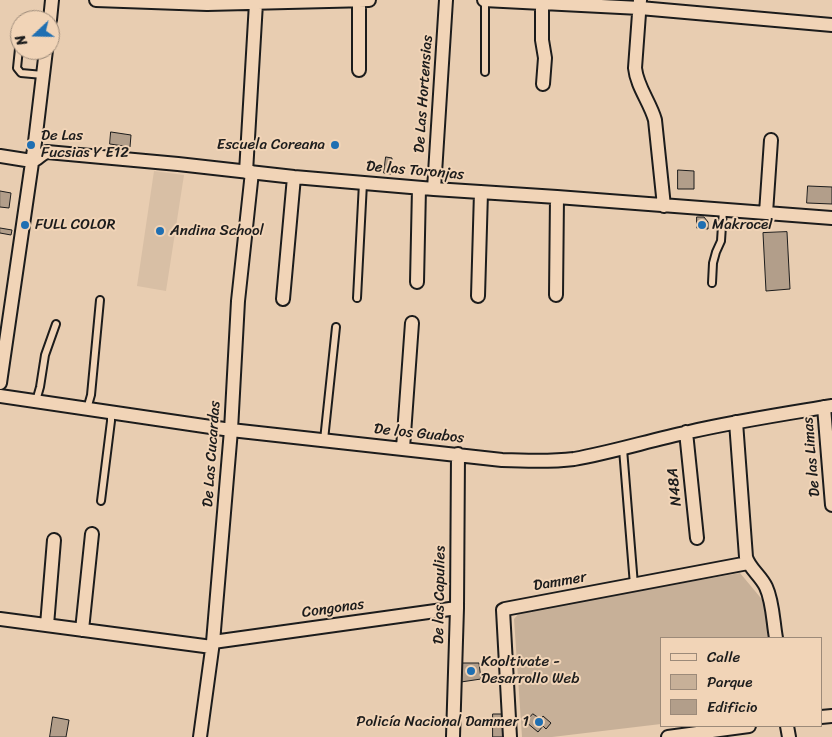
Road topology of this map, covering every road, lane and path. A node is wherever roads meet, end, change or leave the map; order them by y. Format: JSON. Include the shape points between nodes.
{"nodes":[{"id":1,"x":96,"y":0,"type":"edge"},
{"id":2,"x":359,"y":0,"type":"edge"},
{"id":3,"x":369,"y":0,"type":"edge"},
{"id":4,"x":446,"y":0,"type":"edge"},
{"id":5,"x":485,"y":0,"type":"edge"},
{"id":6,"x":256,"y":3,"type":"junction"},
{"id":7,"x":542,"y":3,"type":"junction"},
{"id":8,"x":640,"y":4,"type":"edge"},
{"id":9,"x":832,"y":26,"type":"edge"},
{"id":10,"x":18,"y":60,"type":"edge"},
{"id":11,"x":45,"y":60,"type":"edge"},
{"id":12,"x":359,"y":70,"type":"dead end"},
{"id":13,"x":485,"y":72,"type":"dead end"},
{"id":14,"x":43,"y":75,"type":"junction"},
{"id":15,"x":543,"y":84,"type":"dead end"},
{"id":16,"x":771,"y":140,"type":"dead end"},
{"id":17,"x":0,"y":156,"type":"edge"},
{"id":18,"x":32,"y":161,"type":"junction"},
{"id":19,"x":249,"y":172,"type":"junction"},
{"id":20,"x":294,"y":177,"type":"junction"},
{"id":21,"x":363,"y":183,"type":"junction"},
{"id":22,"x":419,"y":188,"type":"junction"},
{"id":23,"x":434,"y":189,"type":"junction"},
{"id":24,"x":482,"y":192,"type":"junction"},
{"id":25,"x":557,"y":197,"type":"junction"},
{"id":26,"x":664,"y":206,"type":"junction"},
{"id":27,"x":723,"y":210,"type":"junction"},
{"id":28,"x":766,"y":213,"type":"junction"},
{"id":29,"x":832,"y":218,"type":"edge"},
{"id":30,"x":417,"y":282,"type":"dead end"},
{"id":31,"x":712,"y":283,"type":"dead end"},
{"id":32,"x":478,"y":296,"type":"dead end"},
{"id":33,"x":556,"y":296,"type":"dead end"},
{"id":34,"x":357,"y":298,"type":"dead end"},
{"id":35,"x":283,"y":299,"type":"dead end"},
{"id":36,"x":100,"y":300,"type":"dead end"},
{"id":37,"x":412,"y":323,"type":"dead end"},
{"id":38,"x":56,"y":324,"type":"dead end"},
{"id":39,"x":336,"y":326,"type":"dead end"},
{"id":40,"x":0,"y":383,"type":"edge"},
{"id":41,"x":0,"y":396,"type":"edge"},
{"id":42,"x":36,"y":401,"type":"junction"},
{"id":43,"x":828,"y":406,"type":"edge"},
{"id":44,"x":87,"y":408,"type":"junction"},
{"id":45,"x":111,"y":412,"type":"junction"},
{"id":46,"x":736,"y":422,"type":"junction"},
{"id":47,"x":231,"y":430,"type":"junction"},
{"id":48,"x":686,"y":432,"type":"junction"},
{"id":49,"x":324,"y":440,"type":"junction"},
{"id":50,"x":403,"y":448,"type":"junction"},
{"id":51,"x":623,"y":448,"type":"junction"},
{"id":52,"x":458,"y":454,"type":"junction"},
{"id":53,"x":102,"y":501,"type":"dead end"},
{"id":54,"x":832,"y":505,"type":"edge"},
{"id":55,"x":92,"y":534,"type":"dead end"},
{"id":56,"x":697,"y":538,"type":"dead end"},
{"id":57,"x":54,"y":540,"type":"dead end"},
{"id":58,"x":748,"y":563,"type":"junction"},
{"id":59,"x":634,"y":585,"type":"junction"},
{"id":60,"x":457,"y":608,"type":"junction"},
{"id":61,"x":0,"y":619,"type":"edge"},
{"id":62,"x":47,"y":625,"type":"junction"},
{"id":63,"x":82,"y":630,"type":"junction"},
{"id":64,"x":776,"y":637,"type":"edge"},
{"id":65,"x":213,"y":644,"type":"junction"},
{"id":66,"x":742,"y":727,"type":"edge"},
{"id":67,"x":200,"y":737,"type":"edge"},
{"id":68,"x":453,"y":737,"type":"edge"},
{"id":69,"x":510,"y":737,"type":"edge"},
{"id":70,"x":668,"y":737,"type":"edge"}],
"edges":[{"from":1,"to":6,"type":"street"},
{"from":2,"to":3,"type":"street"},
{"from":2,"to":6,"type":"street"},
{"from":2,"to":12,"type":"street"},
{"from":4,"to":23,"type":"street","name":"De Las Hortensias"},
{"from":5,"to":7,"type":"street"},
{"from":5,"to":13,"type":"lane"},
{"from":6,"to":19,"type":"street","name":"De Las Cucardas"},
{"from":7,"to":8,"type":"street"},
{"from":7,"to":15,"type":"street"},
{"from":8,"to":9,"type":"street"},
{"from":8,"to":26,"type":"street","via":[[636,74],[655,120]]},
{"from":10,"to":14,"type":"lane","via":[[17,68],[21,73]]},
{"from":11,"to":14,"type":"street"},
{"from":14,"to":18,"type":"street"},
{"from":16,"to":28,"type":"street"},
{"from":17,"to":18,"type":"street"},
{"from":18,"to":19,"type":"street","name":"De las Toronjas","via":[[47,152]]},
{"from":18,"to":40,"type":"street"},
{"from":19,"to":20,"type":"street","name":"De las Toronjas"},
{"from":19,"to":47,"type":"street","name":"De Las Cucardas"},
{"from":20,"to":21,"type":"street","name":"De las Toronjas"},
{"from":20,"to":35,"type":"street"},
{"from":21,"to":22,"type":"street","name":"De las Toronjas"},
{"from":21,"to":34,"type":"lane"},
{"from":22,"to":23,"type":"street","name":"De las Toronjas"},
{"from":22,"to":30,"type":"street"},
{"from":23,"to":24,"type":"street","name":"De las Toronjas"},
{"from":24,"to":25,"type":"street","name":"De las Toronjas"},
{"from":24,"to":32,"type":"street"},
{"from":25,"to":26,"type":"street","name":"De las Toronjas"},
{"from":25,"to":33,"type":"street"},
{"from":26,"to":27,"type":"street","name":"De las Toronjas"},
{"from":27,"to":28,"type":"street","name":"De las Toronjas"},
{"from":27,"to":31,"type":"lane","via":[[721,241],[713,263]]},
{"from":28,"to":29,"type":"street","name":"De las Toronjas"},
{"from":36,"to":44,"type":"lane","via":[[91,396]]},
{"from":37,"to":50,"type":"street"},
{"from":38,"to":42,"type":"lane","via":[[45,355]]},
{"from":39,"to":49,"type":"lane"},
{"from":41,"to":42,"type":"street","name":"De los Guabos"},
{"from":42,"to":44,"type":"street","name":"De los Guabos"},
{"from":43,"to":46,"type":"street","name":"De los Guabos"},
{"from":43,"to":54,"type":"street","name":"De las Limas"},
{"from":44,"to":45,"type":"street","name":"De los Guabos"},
{"from":45,"to":47,"type":"street","name":"De los Guabos"},
{"from":45,"to":53,"type":"lane"},
{"from":46,"to":48,"type":"street","name":"De los Guabos"},
{"from":46,"to":58,"type":"street"},
{"from":47,"to":49,"type":"street","name":"De los Guabos"},
{"from":47,"to":65,"type":"street","name":"De Las Cucardas"},
{"from":48,"to":51,"type":"street","name":"De los Guabos"},
{"from":48,"to":56,"type":"street","name":"N48A"},
{"from":49,"to":50,"type":"street","name":"De los Guabos"},
{"from":50,"to":52,"type":"street","name":"De los Guabos"},
{"from":51,"to":52,"type":"street","name":"De los Guabos","via":[[574,459],[545,461]]},
{"from":51,"to":59,"type":"lane"},
{"from":52,"to":60,"type":"street","name":"De las Capulies"},
{"from":55,"to":63,"type":"street"},
{"from":57,"to":62,"type":"street"},
{"from":58,"to":59,"type":"street","name":"Dammer"},
{"from":58,"to":64,"type":"street","via":[[769,595]]},
{"from":59,"to":69,"type":"street","name":"Dammer","via":[[503,610]]},
{"from":60,"to":65,"type":"street","name":"Congonas"},
{"from":60,"to":68,"type":"street","name":"De las Capulies"},
{"from":61,"to":62,"type":"street","name":"Congonas"},
{"from":62,"to":63,"type":"street","name":"Congonas"},
{"from":63,"to":65,"type":"street","name":"Congonas"},
{"from":65,"to":67,"type":"street","name":"De Las Cucardas"},
{"from":66,"to":70,"type":"street"}]}
